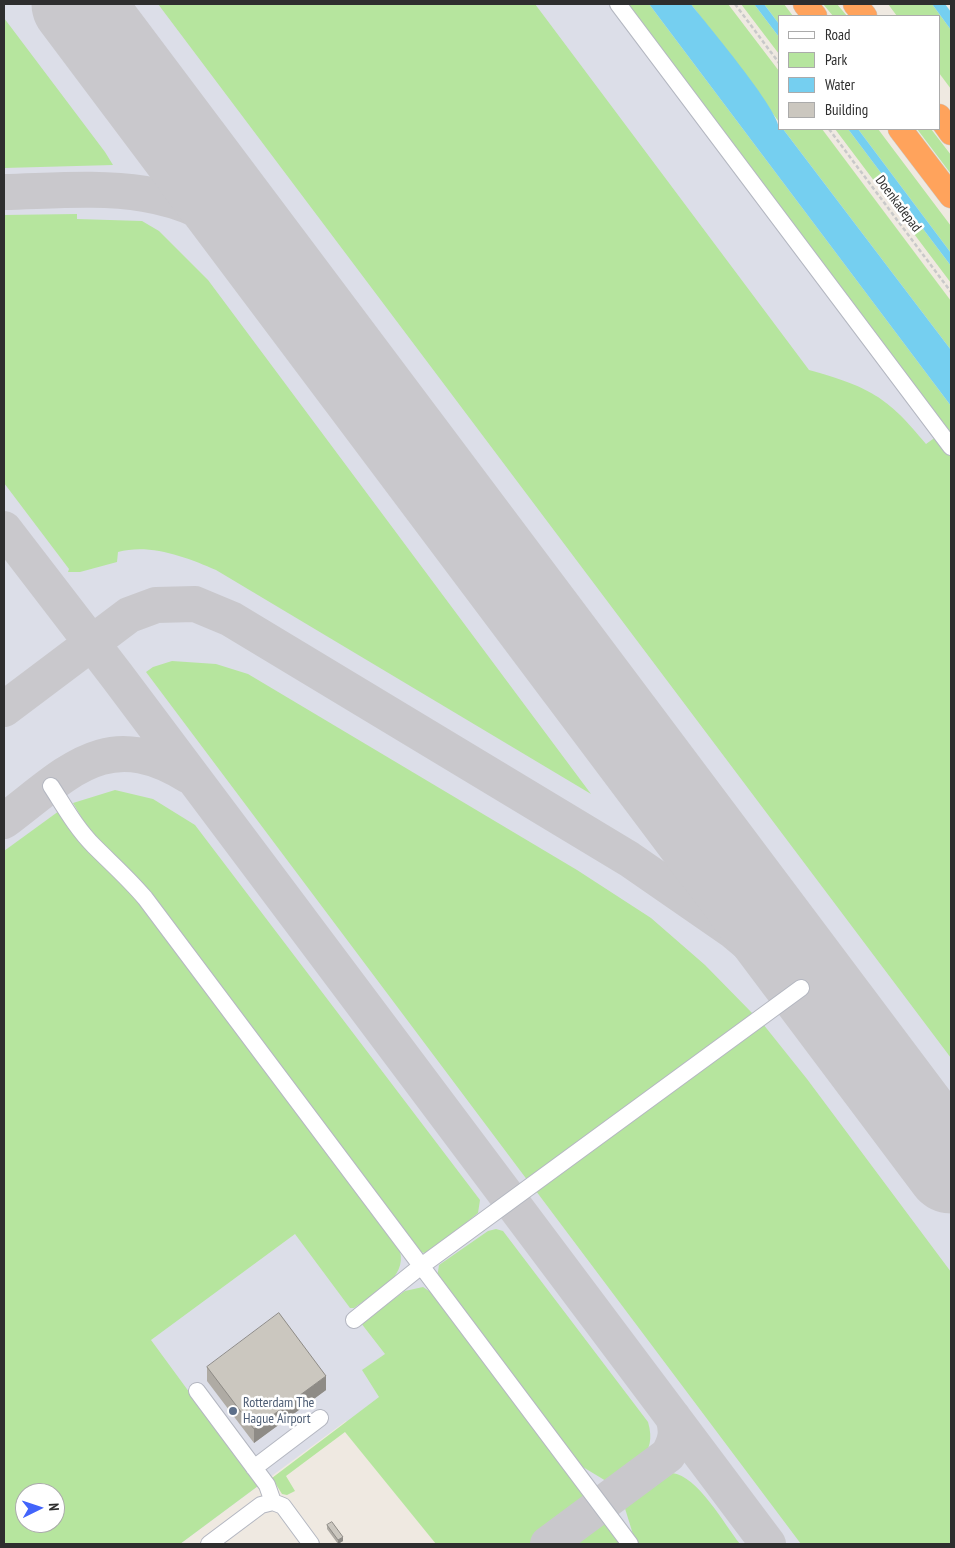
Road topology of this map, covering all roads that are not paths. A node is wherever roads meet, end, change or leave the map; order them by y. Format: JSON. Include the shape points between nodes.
{"nodes":[{"id":1,"x":618,"y":4,"type":"edge"},
{"id":2,"x":805,"y":4,"type":"edge"},
{"id":3,"x":855,"y":4,"type":"edge"},
{"id":4,"x":813,"y":15,"type":"edge"},
{"id":5,"x":864,"y":15,"type":"edge"},
{"id":6,"x":940,"y":117,"type":"edge"},
{"id":7,"x":901,"y":130,"type":"edge"},
{"id":8,"x":951,"y":133,"type":"edge"},
{"id":9,"x":951,"y":196,"type":"edge"},
{"id":10,"x":951,"y":448,"type":"edge"},
{"id":11,"x":51,"y":786,"type":"dead end"},
{"id":12,"x":801,"y":988,"type":"dead end"},
{"id":13,"x":420,"y":1267,"type":"junction"},
{"id":14,"x":354,"y":1320,"type":"dead end"},
{"id":15,"x":197,"y":1391,"type":"dead end"},
{"id":16,"x":320,"y":1418,"type":"dead end"},
{"id":17,"x":254,"y":1468,"type":"junction"},
{"id":18,"x":273,"y":1502,"type":"junction"},
{"id":19,"x":209,"y":1544,"type":"edge"},
{"id":20,"x":311,"y":1544,"type":"edge"},
{"id":21,"x":630,"y":1544,"type":"edge"}],
"edges":[{"from":1,"to":10,"type":"street"},
{"from":2,"to":4,"type":"highway"},
{"from":3,"to":5,"type":"highway"},
{"from":6,"to":8,"type":"highway"},
{"from":7,"to":9,"type":"highway"},
{"from":11,"to":13,"type":"street","via":[[88,839],[145,898]]},
{"from":12,"to":13,"type":"street"},
{"from":13,"to":14,"type":"street"},
{"from":13,"to":21,"type":"street"},
{"from":15,"to":17,"type":"street"},
{"from":16,"to":17,"type":"street"},
{"from":17,"to":18,"type":"street","via":[[267,1485]]},
{"from":18,"to":19,"type":"street","via":[[261,1505]]},
{"from":18,"to":20,"type":"street","via":[[283,1506]]}]}
